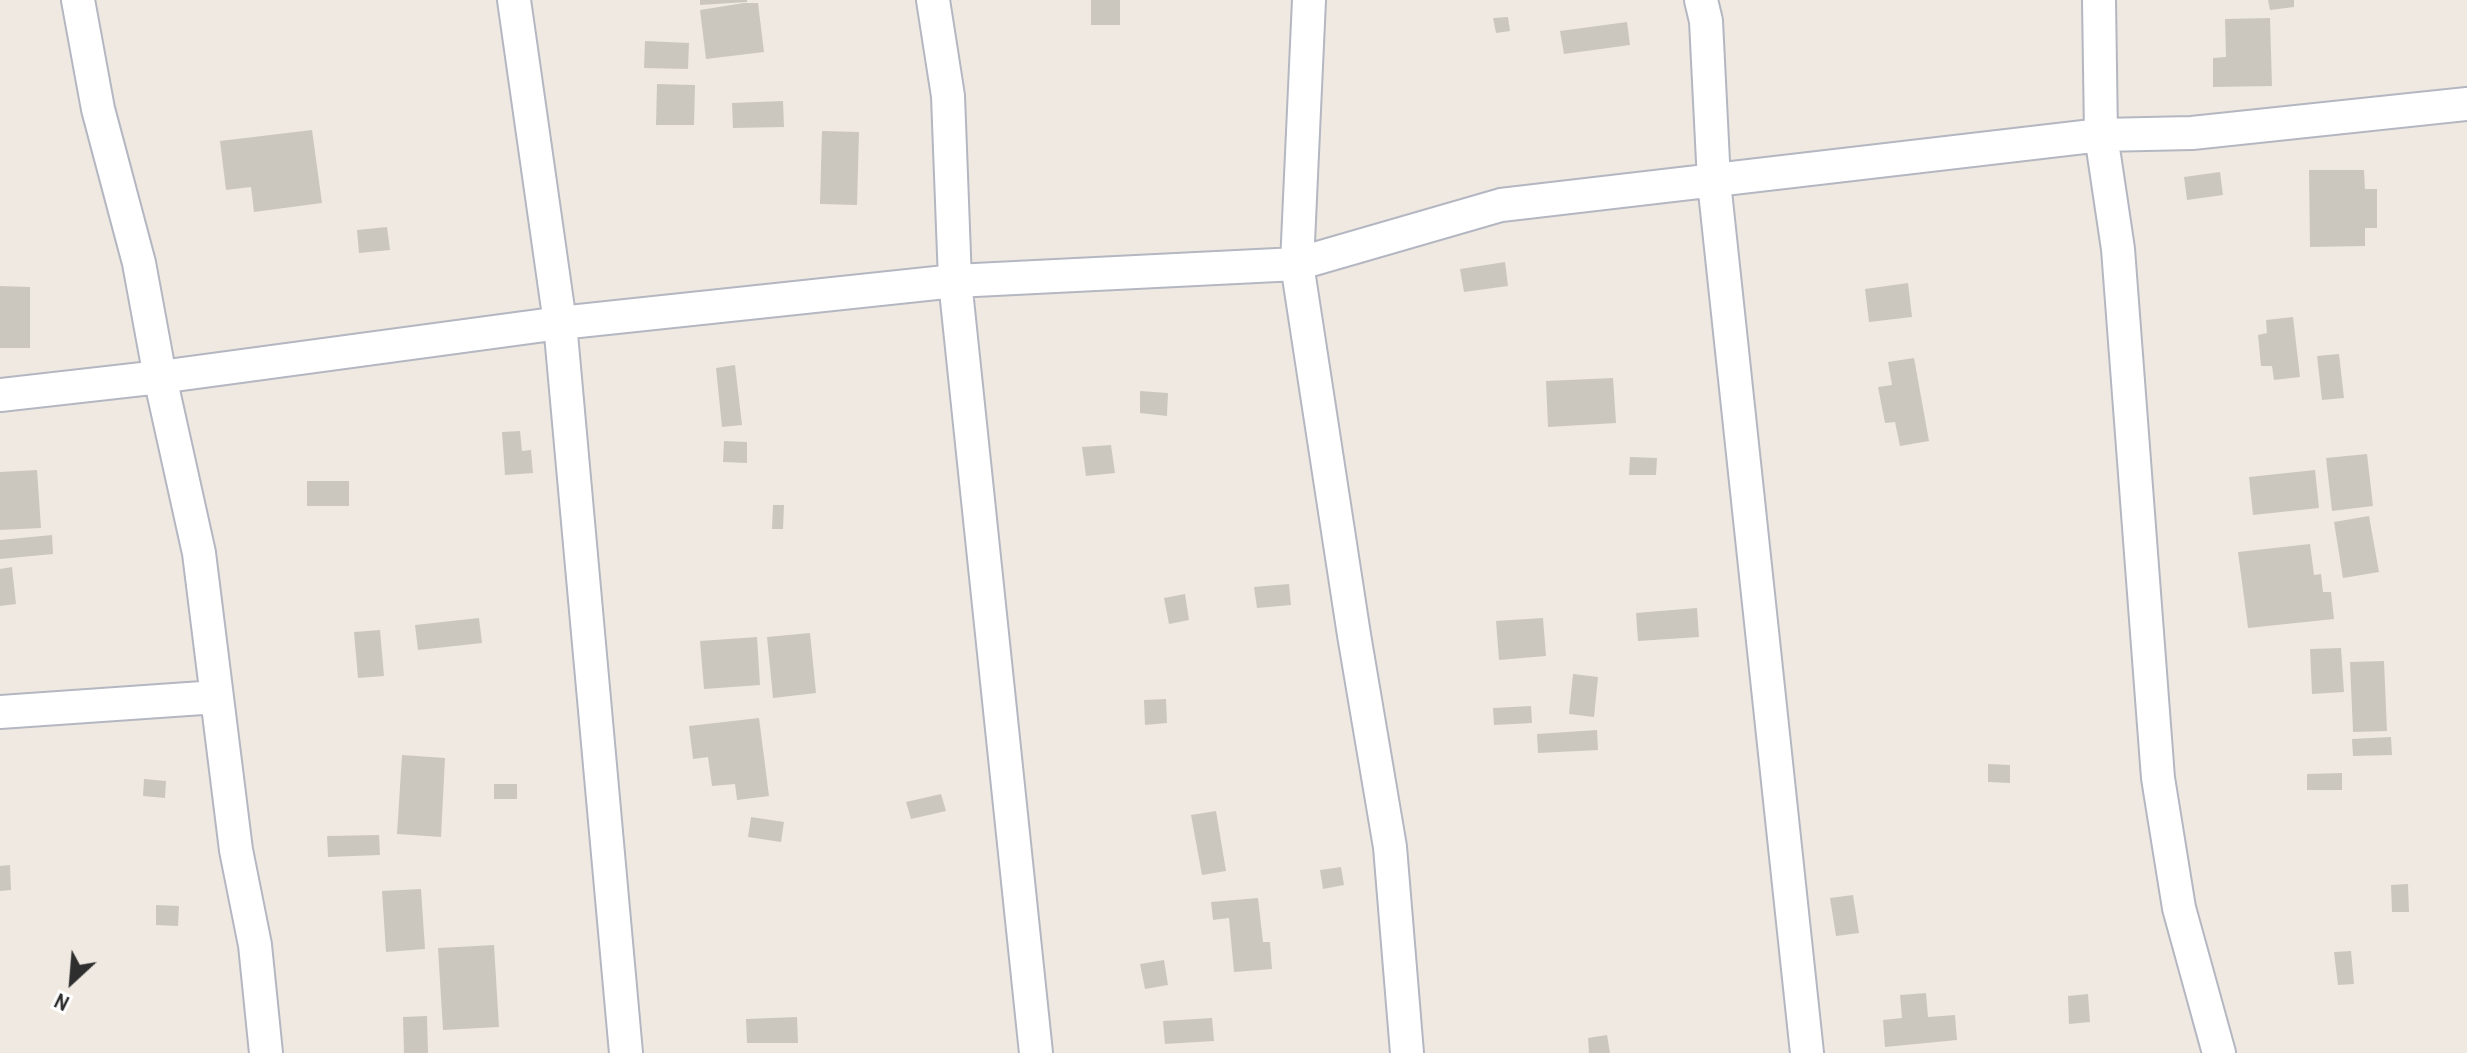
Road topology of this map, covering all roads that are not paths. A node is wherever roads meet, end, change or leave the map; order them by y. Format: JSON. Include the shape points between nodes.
{"nodes":[{"id":1,"x":78,"y":0,"type":"edge"},
{"id":2,"x":514,"y":0,"type":"edge"},
{"id":3,"x":933,"y":0,"type":"edge"},
{"id":4,"x":1309,"y":0,"type":"edge"},
{"id":5,"x":1701,"y":0,"type":"edge"},
{"id":6,"x":2099,"y":0,"type":"edge"},
{"id":7,"x":2467,"y":104,"type":"edge"},
{"id":8,"x":2101,"y":135,"type":"junction"},
{"id":9,"x":1714,"y":182,"type":"junction"},
{"id":10,"x":1297,"y":264,"type":"junction"},
{"id":11,"x":955,"y":281,"type":"junction"},
{"id":12,"x":560,"y":323,"type":"junction"},
{"id":13,"x":160,"y":377,"type":"junction"},
{"id":14,"x":0,"y":395,"type":"edge"},
{"id":15,"x":217,"y":697,"type":"junction"},
{"id":16,"x":0,"y":712,"type":"edge"},
{"id":17,"x":266,"y":1053,"type":"edge"},
{"id":18,"x":626,"y":1053,"type":"edge"},
{"id":19,"x":1036,"y":1053,"type":"edge"},
{"id":20,"x":1407,"y":1053,"type":"edge"},
{"id":21,"x":1807,"y":1053,"type":"edge"},
{"id":22,"x":2219,"y":1053,"type":"edge"}],
"edges":[{"from":1,"to":13,"type":"street"},
{"from":2,"to":12,"type":"street"},
{"from":3,"to":11,"type":"street","via":[[948,96]]},
{"from":4,"to":10,"type":"street"},
{"from":5,"to":9,"type":"street"},
{"from":6,"to":8,"type":"street"},
{"from":7,"to":8,"type":"street","via":[[2192,133]]},
{"from":8,"to":9,"type":"street"},
{"from":8,"to":22,"type":"street","via":[[2118,249],[2158,778],[2179,908]]},
{"from":9,"to":10,"type":"street","via":[[1501,205]]},
{"from":9,"to":21,"type":"street"},
{"from":10,"to":11,"type":"street"},
{"from":10,"to":20,"type":"street","via":[[1390,847]]},
{"from":11,"to":12,"type":"street"},
{"from":11,"to":19,"type":"street"},
{"from":12,"to":13,"type":"street"},
{"from":12,"to":18,"type":"street"},
{"from":13,"to":14,"type":"street"},
{"from":13,"to":15,"type":"street","via":[[199,553]]},
{"from":15,"to":16,"type":"street"},
{"from":15,"to":17,"type":"street"}]}
